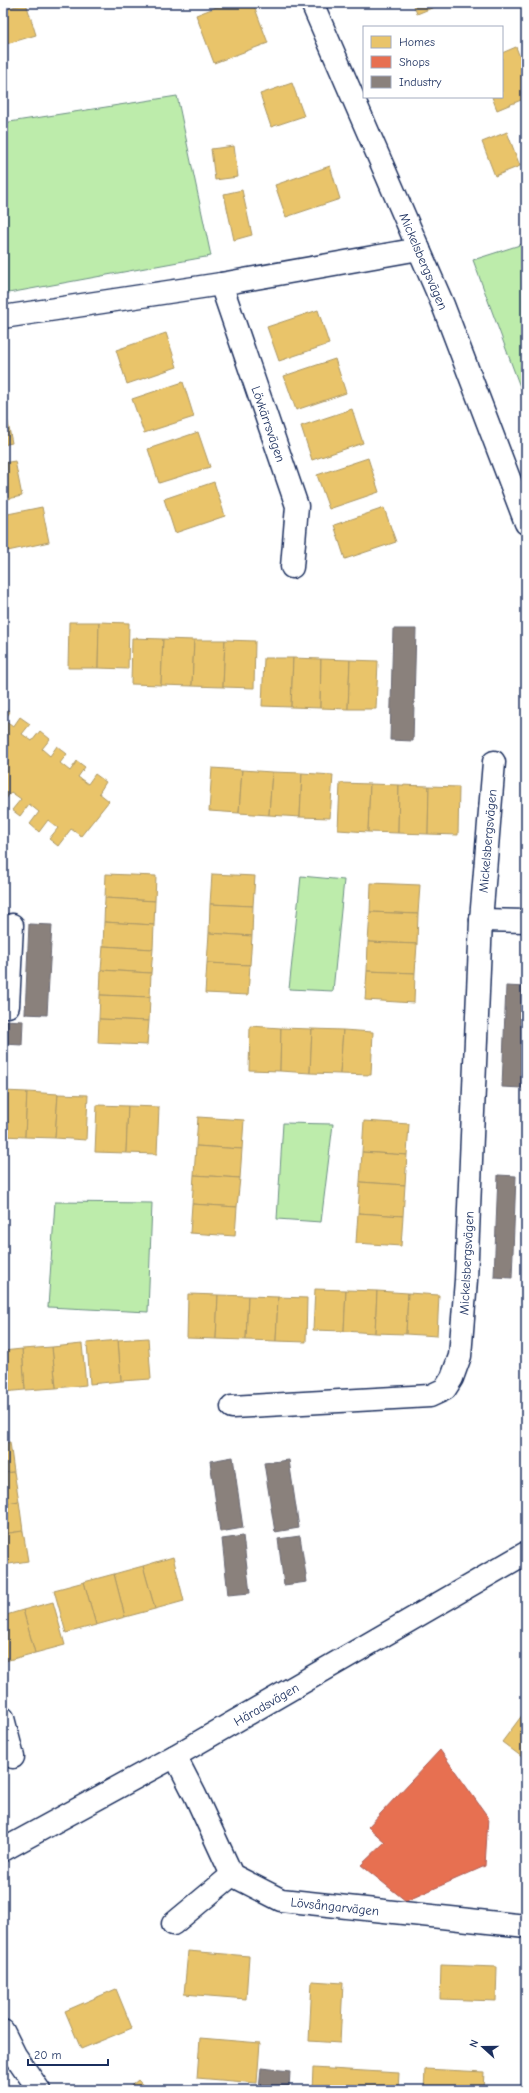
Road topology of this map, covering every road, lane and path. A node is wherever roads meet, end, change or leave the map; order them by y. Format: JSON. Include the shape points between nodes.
{"nodes":[{"id":1,"x":312,"y":3,"type":"edge"},
{"id":2,"x":419,"y":249,"type":"junction"},
{"id":3,"x":221,"y":284,"type":"junction"},
{"id":4,"x":3,"y":317,"type":"edge"},
{"id":5,"x":526,"y":523,"type":"edge"},
{"id":6,"x":292,"y":567,"type":"dead end"},
{"id":7,"x":494,"y":762,"type":"dead end"},
{"id":8,"x":481,"y":920,"type":"junction"},
{"id":9,"x":526,"y":921,"type":"edge"},
{"id":10,"x":12,"y":925,"type":"dead end"},
{"id":11,"x":3,"y":1006,"type":"edge"},
{"id":12,"x":232,"y":1408,"type":"dead end"},
{"id":13,"x":526,"y":1553,"type":"edge"},
{"id":14,"x":3,"y":1718,"type":"edge"},
{"id":15,"x":175,"y":1756,"type":"junction"},
{"id":16,"x":13,"y":1757,"type":"dead end"},
{"id":17,"x":3,"y":1850,"type":"edge"},
{"id":18,"x":232,"y":1875,"type":"junction"},
{"id":19,"x":174,"y":1924,"type":"dead end"},
{"id":20,"x":526,"y":1926,"type":"edge"},
{"id":21,"x":3,"y":2031,"type":"edge"},
{"id":22,"x":39,"y":2090,"type":"edge"}],
"edges":[{"from":1,"to":2,"type":"street","name":"Mickelsbergsvägen"},
{"from":2,"to":3,"type":"street"},
{"from":2,"to":5,"type":"street","name":"Mickelsbergsvägen"},
{"from":3,"to":4,"type":"street"},
{"from":3,"to":6,"type":"street","name":"Lövkärrsvägen","via":[[297,506]]},
{"from":7,"to":8,"type":"street","name":"Mickelsbergsvägen"},
{"from":8,"to":9,"type":"street"},
{"from":8,"to":12,"type":"street","name":"Mickelsbergsvägen","via":[[466,1280],[460,1356],[452,1378],[445,1388],[430,1396]]},
{"from":10,"to":11,"type":"street","via":[[8,1006]]},
{"from":13,"to":15,"type":"street","name":"Häradsvägen"},
{"from":14,"to":16,"type":"street"},
{"from":15,"to":17,"type":"street","name":"Häradsvägen"},
{"from":15,"to":18,"type":"street"},
{"from":18,"to":19,"type":"street"},
{"from":18,"to":20,"type":"street","name":"Lövsångarvägen","via":[[281,1900]]},
{"from":21,"to":22,"type":"street","via":[[15,2055]]}]}
